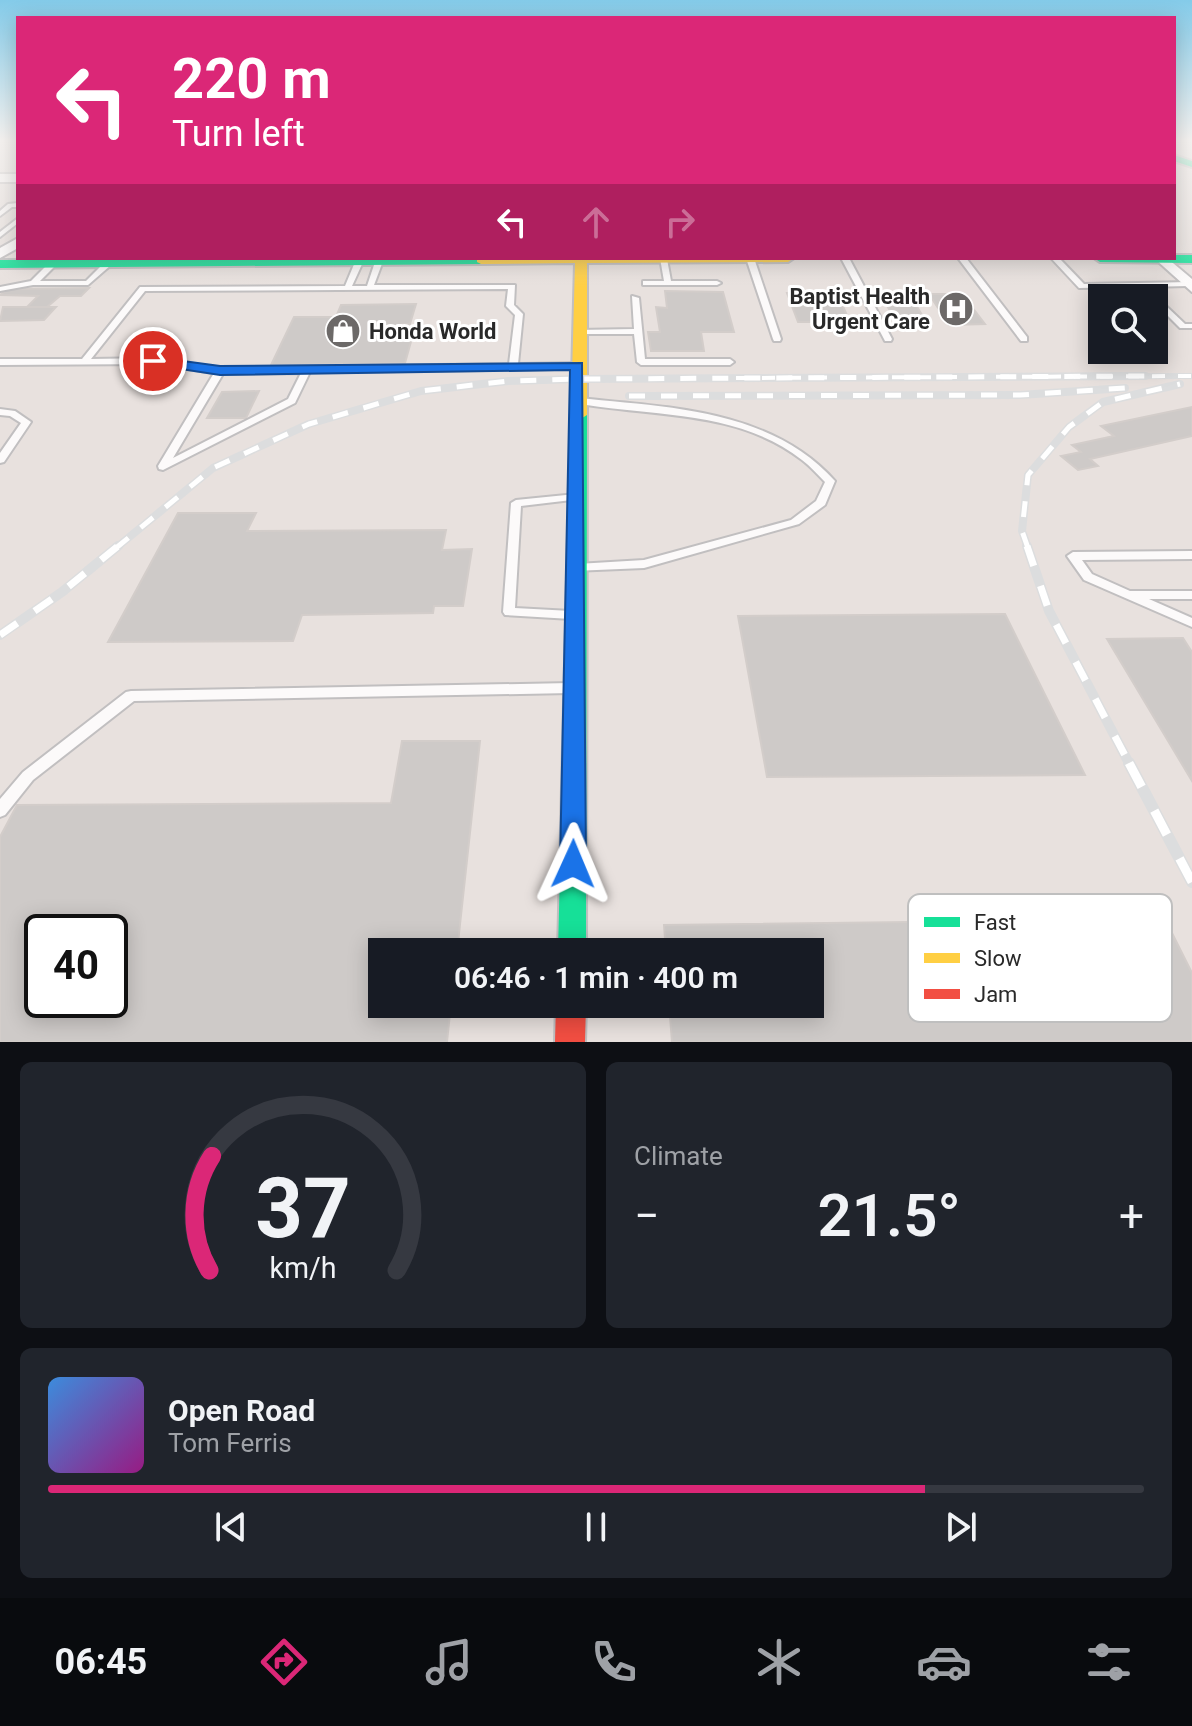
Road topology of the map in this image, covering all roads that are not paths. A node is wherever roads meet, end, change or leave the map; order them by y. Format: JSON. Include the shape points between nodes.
{"nodes":[{"id":1,"x":14,"y":205,"type":"edge"},
{"id":2,"x":0,"y":206,"type":"edge"},
{"id":3,"x":0,"y":214,"type":"edge"},
{"id":4,"x":16,"y":222,"type":"edge"},
{"id":5,"x":0,"y":235,"type":"edge"},
{"id":6,"x":264,"y":260,"type":"edge"},
{"id":7,"x":331,"y":260,"type":"edge"},
{"id":8,"x":412,"y":260,"type":"edge"},
{"id":9,"x":581,"y":260,"type":"edge"},
{"id":10,"x":663,"y":260,"type":"edge"},
{"id":11,"x":751,"y":260,"type":"edge"},
{"id":12,"x":846,"y":260,"type":"edge"},
{"id":13,"x":964,"y":260,"type":"edge"},
{"id":14,"x":1057,"y":260,"type":"edge"},
{"id":15,"x":1161,"y":260,"type":"edge"},
{"id":16,"x":136,"y":261,"type":"edge"},
{"id":17,"x":379,"y":261,"type":"junction"},
{"id":18,"x":41,"y":262,"type":"edge"},
{"id":19,"x":359,"y":262,"type":"junction"},
{"id":20,"x":0,"y":264,"type":"edge"},
{"id":21,"x":107,"y":265,"type":"junction"},
{"id":22,"x":33,"y":283,"type":"junction"},
{"id":23,"x":646,"y":283,"type":"dead end"},
{"id":24,"x":668,"y":283,"type":"junction"},
{"id":25,"x":717,"y":283,"type":"dead end"},
{"id":26,"x":1088,"y":286,"type":"edge"},
{"id":27,"x":1168,"y":286,"type":"edge"},
{"id":28,"x":1190,"y":286,"type":"edge"},
{"id":29,"x":348,"y":287,"type":"junction"},
{"id":30,"x":370,"y":287,"type":"junction"},
{"id":31,"x":0,"y":288,"type":"edge"},
{"id":32,"x":635,"y":298,"type":"dead end"},
{"id":33,"x":1168,"y":312,"type":"edge"},
{"id":34,"x":1192,"y":326,"type":"edge"},
{"id":35,"x":638,"y":331,"type":"junction"},
{"id":36,"x":578,"y":332,"type":"junction"},
{"id":37,"x":777,"y":339,"type":"dead end"},
{"id":38,"x":888,"y":339,"type":"dead end"},
{"id":39,"x":1024,"y":339,"type":"dead end"},
{"id":40,"x":85,"y":361,"type":"junction"},
{"id":41,"x":0,"y":362,"type":"edge"},
{"id":42,"x":730,"y":362,"type":"dead end"},
{"id":43,"x":513,"y":366,"type":"junction"},
{"id":44,"x":577,"y":366,"type":"junction"},
{"id":45,"x":307,"y":369,"type":"junction"},
{"id":46,"x":220,"y":371,"type":"junction"},
{"id":47,"x":577,"y":401,"type":"junction"},
{"id":48,"x":0,"y":412,"type":"edge"},
{"id":49,"x":0,"y":460,"type":"edge"},
{"id":50,"x":577,"y":497,"type":"junction"},
{"id":51,"x":1192,"y":555,"type":"edge"},
{"id":52,"x":576,"y":568,"type":"junction"},
{"id":53,"x":1125,"y":595,"type":"junction"},
{"id":54,"x":1192,"y":595,"type":"edge"},
{"id":55,"x":576,"y":615,"type":"junction"},
{"id":56,"x":1192,"y":623,"type":"edge"},
{"id":57,"x":576,"y":688,"type":"junction"},
{"id":58,"x":0,"y":810,"type":"edge"},
{"id":59,"x":572,"y":938,"type":"edge"},
{"id":60,"x":571,"y":1018,"type":"edge"},
{"id":61,"x":570,"y":1042,"type":"edge"}],
"edges":[{"from":1,"to":2,"type":"lane"},
{"from":1,"to":3,"type":"lane"},
{"from":4,"to":5,"type":"lane"},
{"from":6,"to":7,"type":"main road"},
{"from":6,"to":16,"type":"main road"},
{"from":7,"to":19,"type":"main road"},
{"from":8,"to":17,"type":"main road"},
{"from":9,"to":36,"type":"main road"},
{"from":10,"to":24,"type":"lane"},
{"from":11,"to":37,"type":"lane"},
{"from":12,"to":38,"type":"lane"},
{"from":13,"to":39,"type":"lane"},
{"from":14,"to":26,"type":"lane"},
{"from":15,"to":28,"type":"street"},
{"from":16,"to":21,"type":"main road"},
{"from":17,"to":19,"type":"main road"},
{"from":17,"to":30,"type":"lane"},
{"from":18,"to":20,"type":"main road"},
{"from":18,"to":21,"type":"main road"},
{"from":18,"to":22,"type":"lane"},
{"from":19,"to":29,"type":"lane"},
{"from":21,"to":22,"type":"lane","via":[[88,283]]},
{"from":22,"to":31,"type":"lane"},
{"from":23,"to":24,"type":"lane"},
{"from":24,"to":25,"type":"lane"},
{"from":27,"to":28,"type":"lane"},
{"from":29,"to":30,"type":"lane"},
{"from":29,"to":40,"type":"lane","via":[[143,289]]},
{"from":30,"to":43,"type":"lane","via":[[512,287],[510,306],[519,314]]},
{"from":32,"to":35,"type":"lane"},
{"from":33,"to":34,"type":"lane","via":[[1183,326]]},
{"from":35,"to":36,"type":"lane"},
{"from":35,"to":42,"type":"lane","via":[[641,362]]},
{"from":36,"to":44,"type":"main road"},
{"from":40,"to":41,"type":"lane"},
{"from":40,"to":46,"type":"lane","via":[[153,361]]},
{"from":43,"to":44,"type":"lane"},
{"from":43,"to":45,"type":"lane"},
{"from":44,"to":47,"type":"main road"},
{"from":45,"to":46,"type":"lane"},
{"from":45,"to":46,"type":"lane","via":[[292,401],[163,467]]},
{"from":47,"to":50,"type":"main road"},
{"from":47,"to":52,"type":"lane","via":[[740,425],[787,444],[830,481],[821,503],[795,522],[644,564]]},
{"from":48,"to":49,"type":"lane","via":[[26,422]]},
{"from":50,"to":52,"type":"main road"},
{"from":50,"to":55,"type":"lane","via":[[516,503],[509,612]]},
{"from":51,"to":53,"type":"lane","via":[[1073,556],[1088,577]]},
{"from":52,"to":55,"type":"main road"},
{"from":53,"to":54,"type":"lane"},
{"from":53,"to":56,"type":"lane"},
{"from":55,"to":57,"type":"main road"},
{"from":57,"to":58,"type":"lane","via":[[131,696],[28,776]]},
{"from":57,"to":59,"type":"main road"},
{"from":60,"to":61,"type":"main road"}]}
